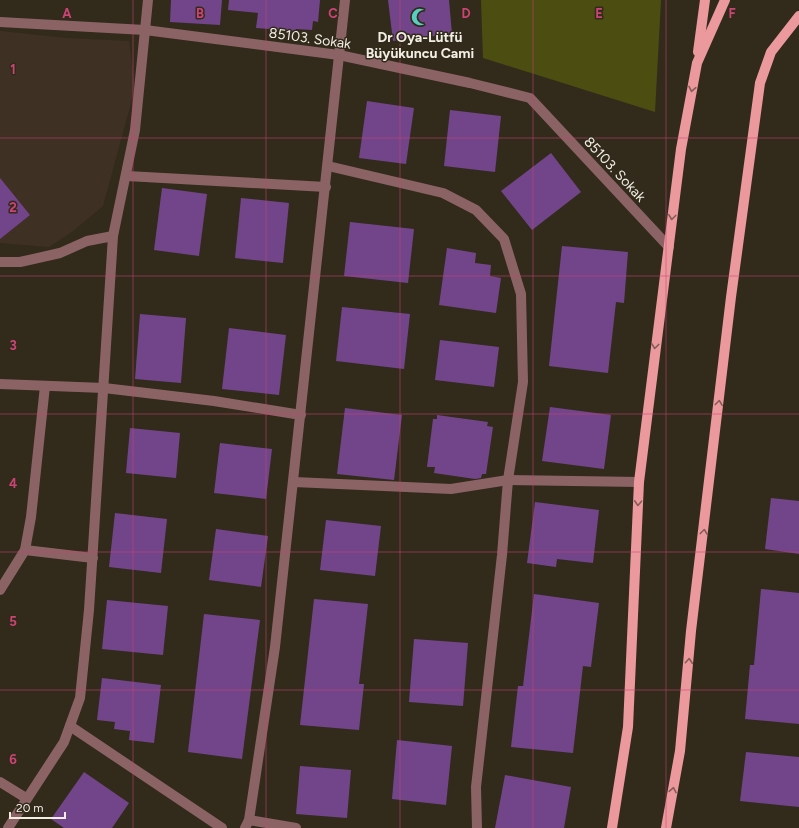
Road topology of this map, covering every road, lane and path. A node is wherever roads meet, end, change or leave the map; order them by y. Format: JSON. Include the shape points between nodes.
{"nodes":[{"id":1,"x":148,"y":0,"type":"edge"},
{"id":2,"x":345,"y":0,"type":"edge"},
{"id":3,"x":705,"y":0,"type":"edge"},
{"id":4,"x":725,"y":0,"type":"edge"},
{"id":5,"x":799,"y":16,"type":"edge"},
{"id":6,"x":0,"y":22,"type":"edge"},
{"id":7,"x":145,"y":30,"type":"junction"},
{"id":8,"x":339,"y":55,"type":"junction"},
{"id":9,"x":697,"y":63,"type":"junction"},
{"id":10,"x":328,"y":166,"type":"junction"},
{"id":11,"x":127,"y":176,"type":"junction"},
{"id":12,"x":326,"y":188,"type":"junction"},
{"id":13,"x":113,"y":236,"type":"junction"},
{"id":14,"x":669,"y":247,"type":"junction"},
{"id":15,"x":0,"y":262,"type":"edge"},
{"id":16,"x":0,"y":384,"type":"edge"},
{"id":17,"x":46,"y":386,"type":"junction"},
{"id":18,"x":104,"y":388,"type":"junction"},
{"id":19,"x":301,"y":415,"type":"junction"},
{"id":20,"x":508,"y":480,"type":"junction"},
{"id":21,"x":294,"y":482,"type":"junction"},
{"id":22,"x":639,"y":482,"type":"junction"},
{"id":23,"x":25,"y":550,"type":"junction"},
{"id":24,"x":93,"y":558,"type":"junction"},
{"id":25,"x":0,"y":590,"type":"edge"},
{"id":26,"x":70,"y":726,"type":"junction"},
{"id":27,"x":0,"y":782,"type":"edge"},
{"id":28,"x":26,"y":798,"type":"junction"},
{"id":29,"x":247,"y":824,"type":"edge"},
{"id":30,"x":8,"y":828,"type":"edge"},
{"id":31,"x":222,"y":828,"type":"edge"},
{"id":32,"x":296,"y":828,"type":"edge"},
{"id":33,"x":478,"y":828,"type":"edge"},
{"id":34,"x":612,"y":828,"type":"edge"},
{"id":35,"x":666,"y":828,"type":"edge"}],
"edges":[{"from":1,"to":7,"type":"street"},
{"from":2,"to":8,"type":"street"},
{"from":3,"to":9,"type":"main road"},
{"from":4,"to":9,"type":"main road"},
{"from":35,"to":5,"type":"main road","one_way":true,"via":[[680,751],[691,631],[731,297],[760,83],[771,52]]},
{"from":6,"to":7,"type":"street","name":"85103. Sokak"},
{"from":7,"to":8,"type":"street","name":"85103. Sokak"},
{"from":7,"to":11,"type":"street","via":[[136,130]]},
{"from":8,"to":10,"type":"street"},
{"from":8,"to":14,"type":"street","name":"85103. Sokak","via":[[470,82],[530,98]]},
{"from":9,"to":14,"type":"main road","one_way":true,"via":[[680,149]]},
{"from":10,"to":12,"type":"street"},
{"from":10,"to":20,"type":"street","via":[[443,193],[476,210],[504,239],[520,294],[523,382]]},
{"from":11,"to":12,"type":"street"},
{"from":11,"to":13,"type":"street"},
{"from":12,"to":19,"type":"street"},
{"from":13,"to":15,"type":"street","via":[[87,242],[60,253],[20,262]]},
{"from":13,"to":18,"type":"street"},
{"from":14,"to":22,"type":"main road","one_way":true},
{"from":16,"to":17,"type":"street"},
{"from":17,"to":18,"type":"street"},
{"from":17,"to":23,"type":"street"},
{"from":18,"to":19,"type":"street","via":[[214,401]]},
{"from":18,"to":24,"type":"street"},
{"from":19,"to":21,"type":"street"},
{"from":20,"to":21,"type":"street","via":[[451,489]]},
{"from":20,"to":22,"type":"street"},
{"from":20,"to":33,"type":"street","via":[[476,787]]},
{"from":21,"to":29,"type":"street","via":[[275,647]]},
{"from":22,"to":34,"type":"main road","one_way":true,"via":[[628,727]]},
{"from":23,"to":24,"type":"street"},
{"from":23,"to":25,"type":"street"},
{"from":24,"to":26,"type":"street","via":[[80,698]]},
{"from":26,"to":28,"type":"street","via":[[64,742]]},
{"from":26,"to":31,"type":"street"},
{"from":27,"to":28,"type":"street"},
{"from":28,"to":30,"type":"street"},
{"from":29,"to":32,"type":"street"}]}
